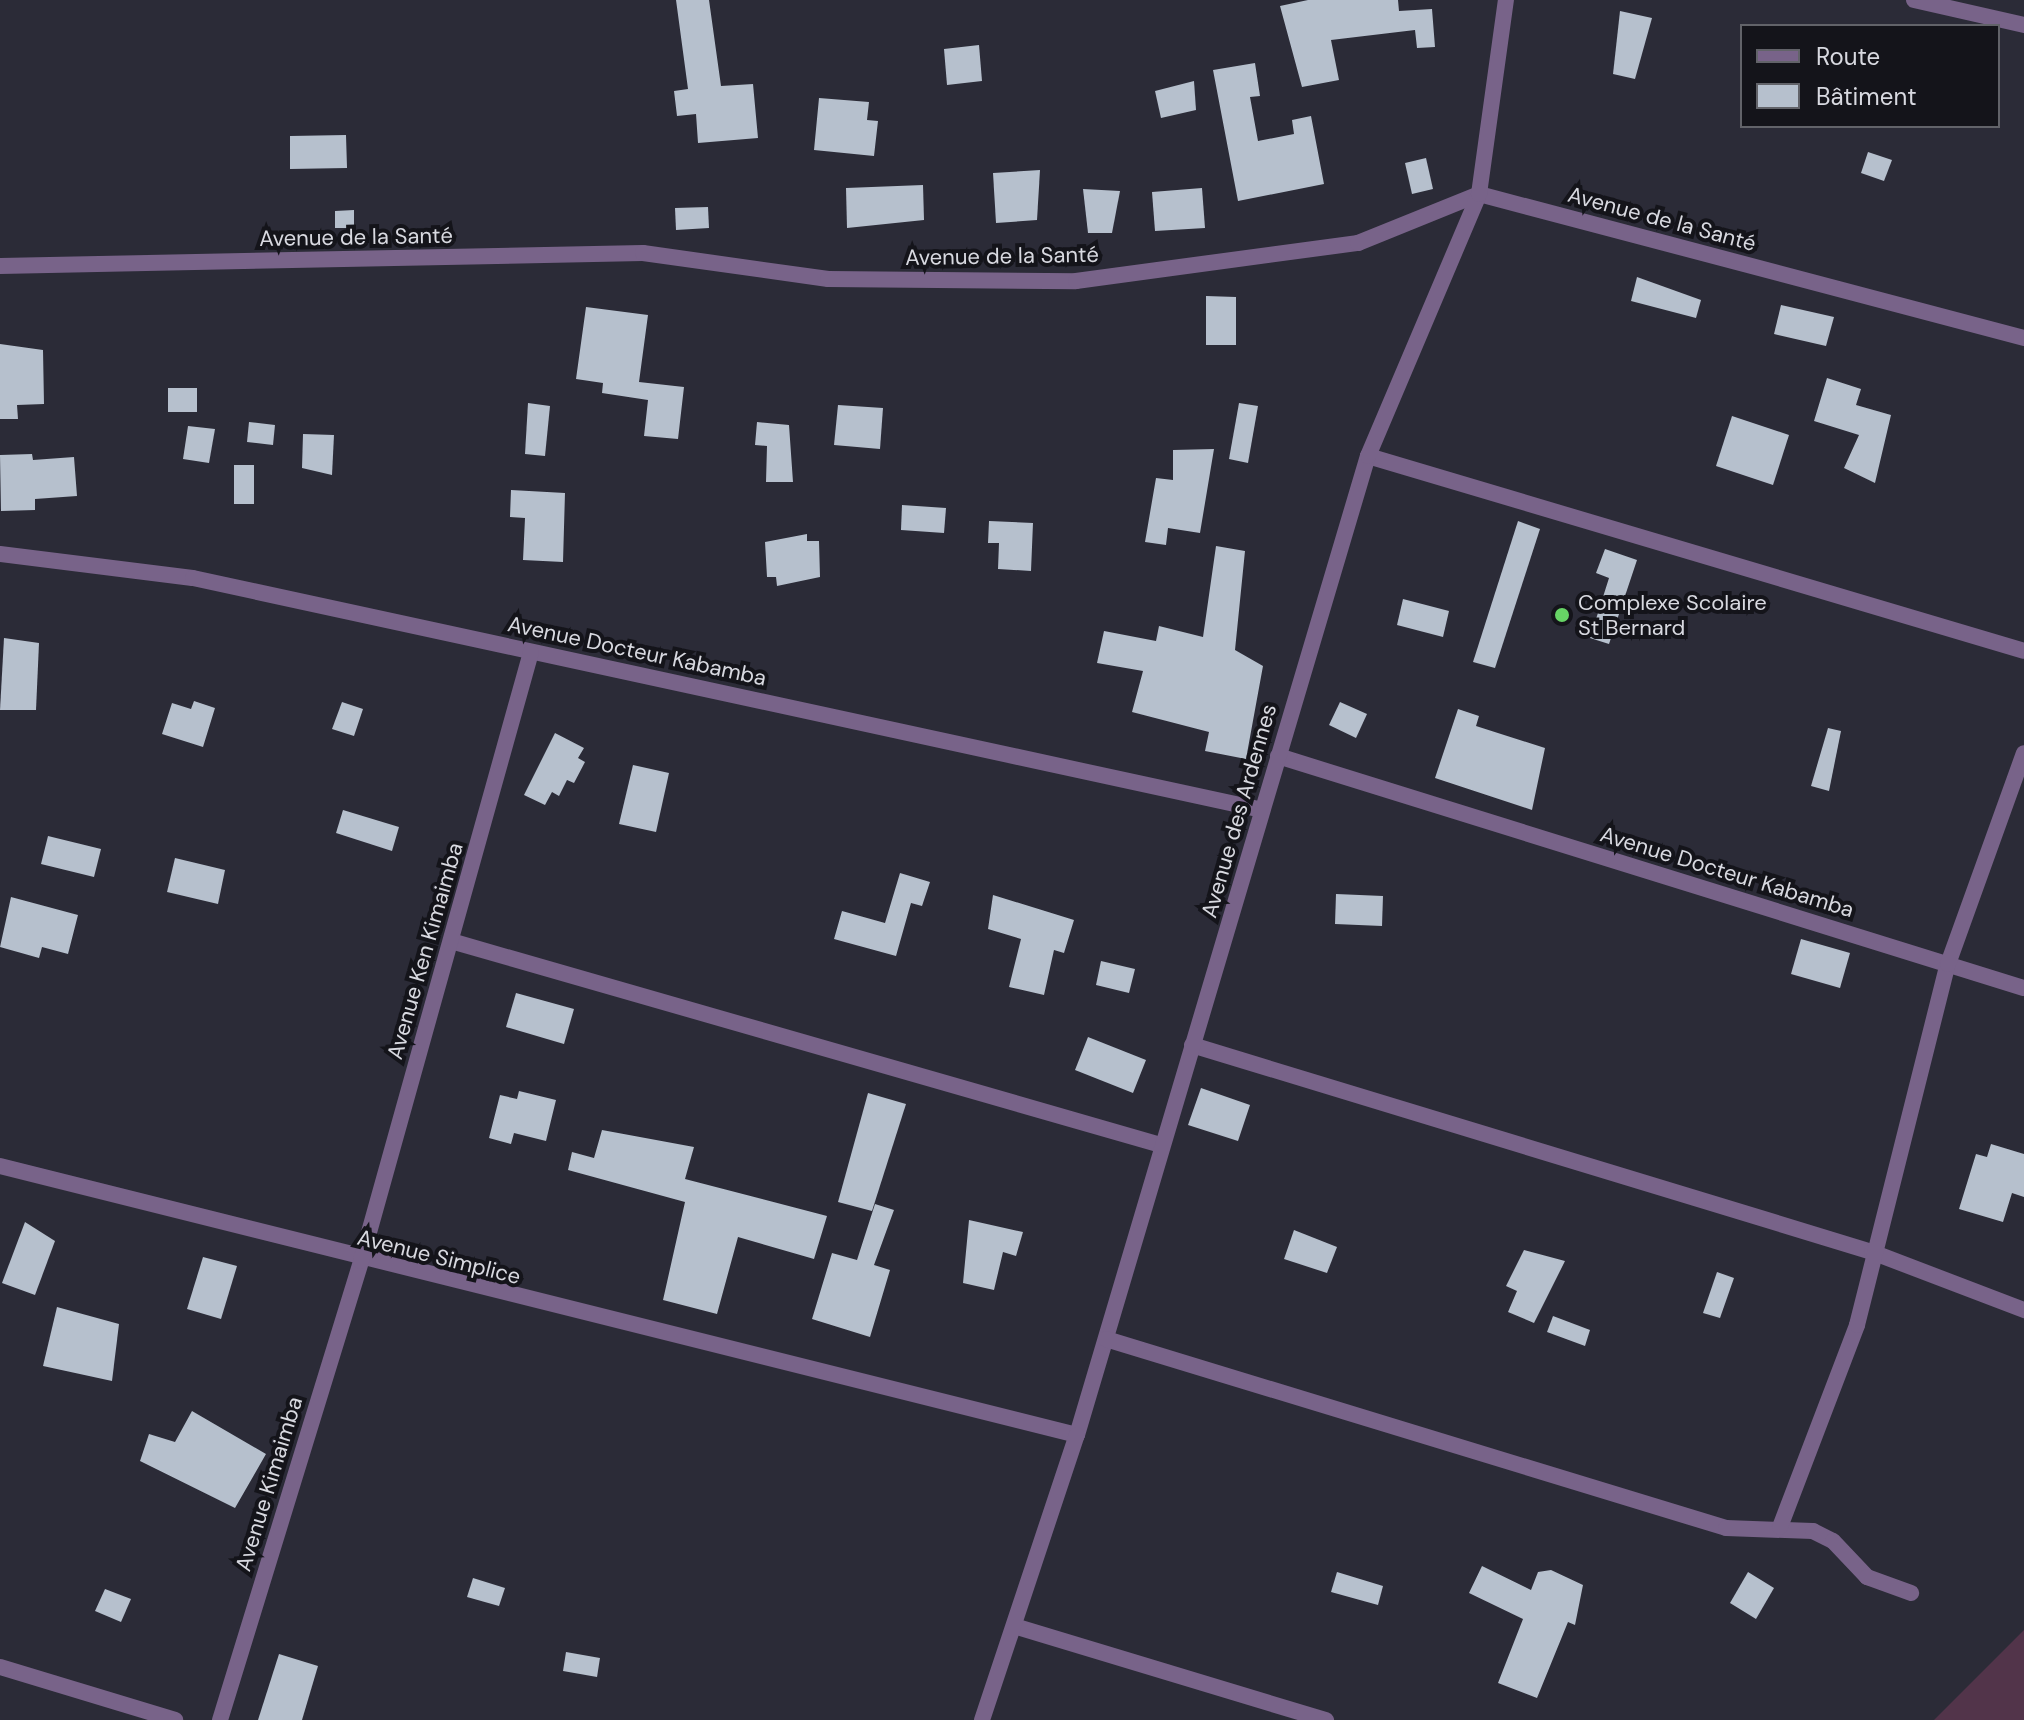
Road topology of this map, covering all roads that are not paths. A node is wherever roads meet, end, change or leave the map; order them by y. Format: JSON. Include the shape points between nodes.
{"nodes":[{"id":1,"x":1506,"y":0,"type":"edge"},
{"id":2,"x":1914,"y":0,"type":"edge"},
{"id":3,"x":2024,"y":25,"type":"edge"},
{"id":4,"x":1479,"y":194,"type":"junction"},
{"id":5,"x":0,"y":266,"type":"edge"},
{"id":6,"x":2024,"y":338,"type":"edge"},
{"id":7,"x":1368,"y":456,"type":"junction"},
{"id":8,"x":0,"y":554,"type":"edge"},
{"id":9,"x":2024,"y":651,"type":"edge"},
{"id":10,"x":531,"y":652,"type":"junction"},
{"id":11,"x":2024,"y":753,"type":"edge"},
{"id":12,"x":1278,"y":756,"type":"junction"},
{"id":13,"x":1262,"y":810,"type":"junction"},
{"id":14,"x":451,"y":941,"type":"junction"},
{"id":15,"x":1948,"y":964,"type":"junction"},
{"id":16,"x":2024,"y":988,"type":"edge"},
{"id":17,"x":1192,"y":1045,"type":"junction"},
{"id":18,"x":1161,"y":1145,"type":"junction"},
{"id":19,"x":0,"y":1166,"type":"edge"},
{"id":20,"x":1872,"y":1252,"type":"junction"},
{"id":21,"x":361,"y":1261,"type":"junction"},
{"id":22,"x":2024,"y":1310,"type":"edge"},
{"id":23,"x":1106,"y":1339,"type":"junction"},
{"id":24,"x":1077,"y":1435,"type":"junction"},
{"id":25,"x":1780,"y":1527,"type":"junction"},
{"id":26,"x":1911,"y":1593,"type":"dead end"},
{"id":27,"x":1014,"y":1626,"type":"junction"},
{"id":28,"x":0,"y":1667,"type":"edge"},
{"id":29,"x":175,"y":1720,"type":"edge"},
{"id":30,"x":220,"y":1720,"type":"edge"},
{"id":31,"x":982,"y":1720,"type":"edge"},
{"id":32,"x":1326,"y":1720,"type":"edge"}],
"edges":[{"from":1,"to":4,"type":"street","name":"Avenue des Ardennes"},
{"from":2,"to":3,"type":"street"},
{"from":4,"to":5,"type":"street","name":"Avenue de la Santé","via":[[1358,243],[1076,281],[828,279],[643,253]]},
{"from":4,"to":6,"type":"street","name":"Avenue de la Santé"},
{"from":4,"to":7,"type":"street","name":"Avenue des Ardennes"},
{"from":7,"to":9,"type":"street"},
{"from":7,"to":12,"type":"street","name":"Avenue des Ardennes"},
{"from":8,"to":10,"type":"street","name":"Avenue Docteur Kabamba","via":[[193,578]]},
{"from":10,"to":13,"type":"street","name":"Avenue Docteur Kabamba"},
{"from":10,"to":14,"type":"street","name":"Avenue Ken Kimaimba"},
{"from":11,"to":15,"type":"street"},
{"from":12,"to":13,"type":"street","name":"Avenue des Ardennes"},
{"from":12,"to":15,"type":"street","name":"Avenue Docteur Kabamba"},
{"from":13,"to":17,"type":"street","name":"Avenue des Ardennes"},
{"from":14,"to":18,"type":"street"},
{"from":14,"to":21,"type":"street","name":"Avenue Ken Kimaimba"},
{"from":15,"to":16,"type":"street","name":"Avenue Docteur Kabamba"},
{"from":15,"to":20,"type":"street"},
{"from":17,"to":18,"type":"street","name":"Avenue des Ardennes"},
{"from":17,"to":20,"type":"street"},
{"from":18,"to":23,"type":"street","name":"Avenue des Ardennes"},
{"from":19,"to":21,"type":"street","name":"Avenue Simplice"},
{"from":20,"to":22,"type":"street"},
{"from":20,"to":25,"type":"street","via":[[1857,1325]]},
{"from":21,"to":24,"type":"street","name":"Avenue Simplice"},
{"from":21,"to":30,"type":"street","name":"Avenue Kimaimba"},
{"from":23,"to":24,"type":"street","name":"Avenue des Ardennes"},
{"from":23,"to":25,"type":"street","via":[[1726,1528]]},
{"from":24,"to":27,"type":"street","name":"Avenue des Ardennes"},
{"from":25,"to":26,"type":"street","via":[[1833,1541],[1867,1577]]},
{"from":27,"to":31,"type":"street","name":"Avenue des Ardennes"},
{"from":27,"to":32,"type":"street"},
{"from":28,"to":29,"type":"street"}]}
